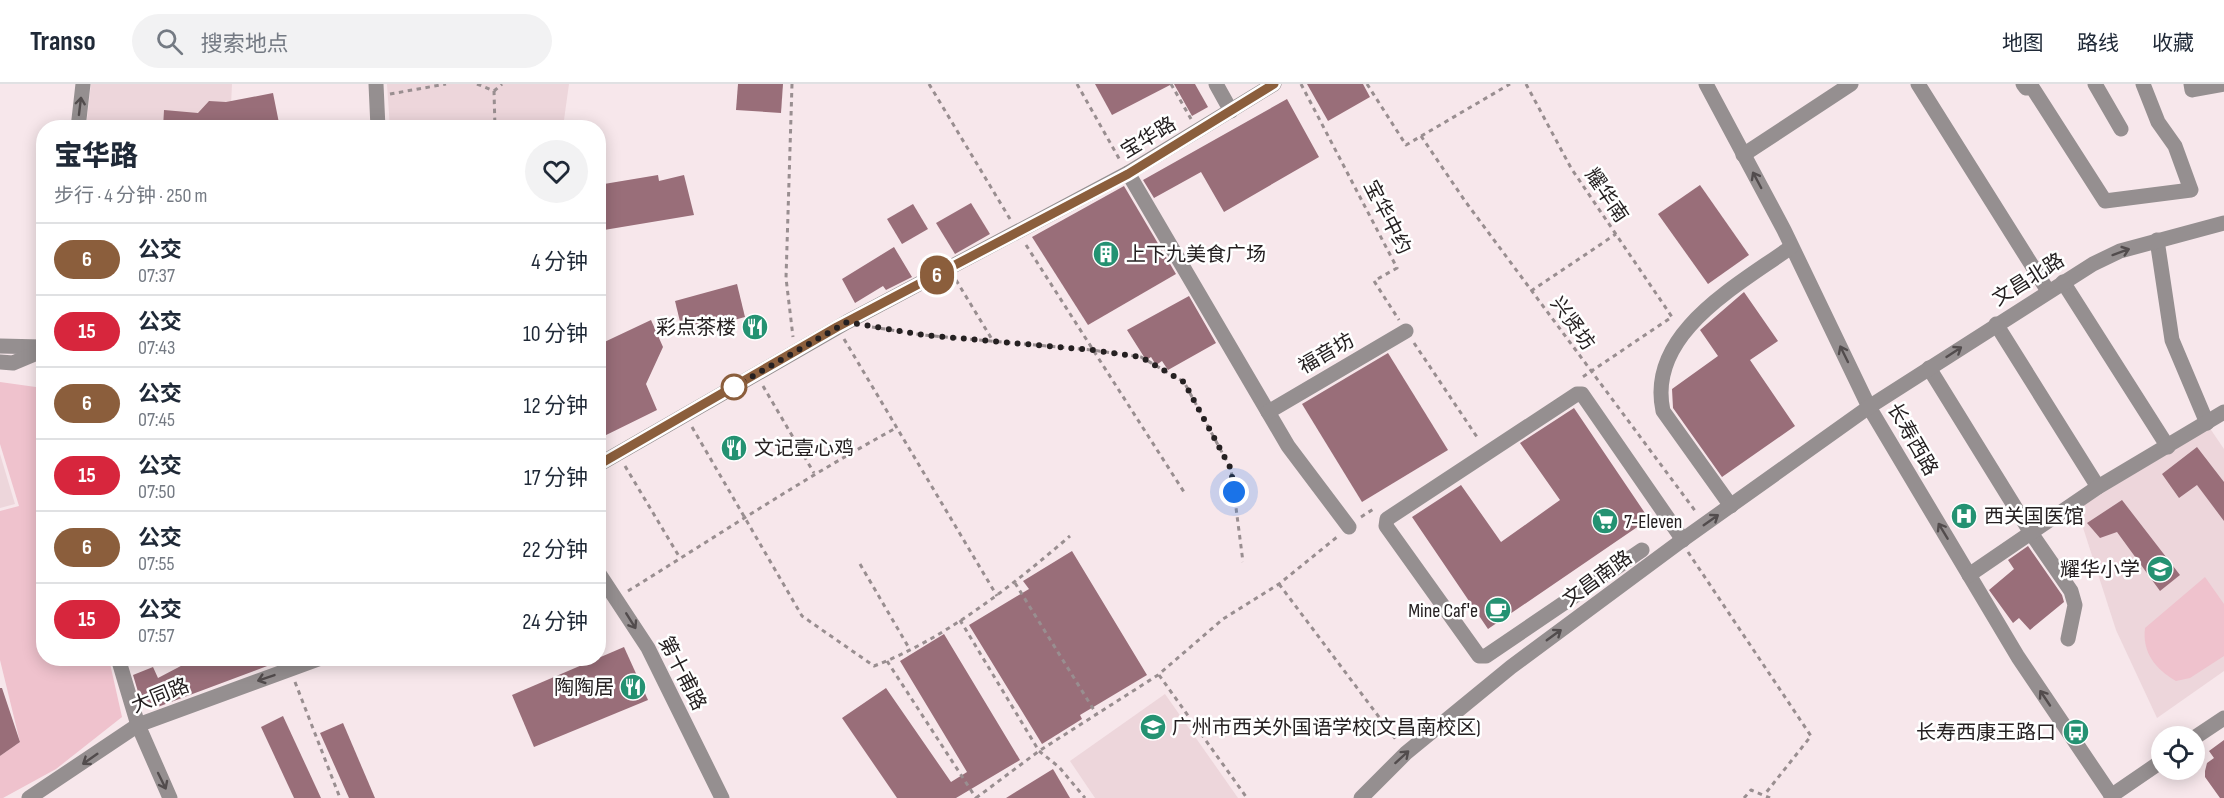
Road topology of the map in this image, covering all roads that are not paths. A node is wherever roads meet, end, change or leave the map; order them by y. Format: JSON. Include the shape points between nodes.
{"nodes":[{"id":1,"x":83,"y":84,"type":"edge"},
{"id":2,"x":1216,"y":84,"type":"edge"},
{"id":3,"x":1274,"y":84,"type":"edge"},
{"id":4,"x":1706,"y":84,"type":"edge"},
{"id":5,"x":1851,"y":84,"type":"edge"},
{"id":6,"x":1918,"y":84,"type":"edge"},
{"id":7,"x":2023,"y":84,"type":"edge"},
{"id":8,"x":2095,"y":84,"type":"edge"},
{"id":9,"x":2143,"y":84,"type":"edge"},
{"id":10,"x":2191,"y":84,"type":"edge"},
{"id":11,"x":2224,"y":84,"type":"edge"},
{"id":12,"x":376,"y":90,"type":"edge"},
{"id":13,"x":1232,"y":111,"type":"junction"},
{"id":14,"x":79,"y":120,"type":"edge"},
{"id":15,"x":378,"y":120,"type":"edge"},
{"id":16,"x":2121,"y":129,"type":"dead end"},
{"id":17,"x":1743,"y":155,"type":"junction"},
{"id":18,"x":1128,"y":174,"type":"junction"},
{"id":19,"x":2224,"y":223,"type":"edge"},
{"id":20,"x":2157,"y":240,"type":"junction"},
{"id":21,"x":1791,"y":247,"type":"junction"},
{"id":22,"x":2063,"y":282,"type":"junction"},
{"id":23,"x":2048,"y":291,"type":"junction"},
{"id":24,"x":1996,"y":324,"type":"junction"},
{"id":25,"x":1406,"y":331,"type":"road end"},
{"id":26,"x":0,"y":346,"type":"edge"},
{"id":27,"x":36,"y":348,"type":"edge"},
{"id":28,"x":36,"y":352,"type":"edge"},
{"id":29,"x":0,"y":362,"type":"edge"},
{"id":30,"x":1929,"y":368,"type":"junction"},
{"id":31,"x":1869,"y":406,"type":"junction"},
{"id":32,"x":1268,"y":412,"type":"junction"},
{"id":33,"x":2224,"y":412,"type":"edge"},
{"id":34,"x":2206,"y":423,"type":"junction"},
{"id":35,"x":2168,"y":447,"type":"junction"},
{"id":36,"x":606,"y":461,"type":"edge"},
{"id":37,"x":2098,"y":488,"type":"junction"},
{"id":38,"x":1731,"y":506,"type":"junction"},
{"id":39,"x":1349,"y":527,"type":"road end"},
{"id":40,"x":2031,"y":533,"type":"junction"},
{"id":41,"x":1682,"y":541,"type":"junction"},
{"id":42,"x":1642,"y":550,"type":"dead end"},
{"id":43,"x":1969,"y":575,"type":"junction"},
{"id":44,"x":606,"y":583,"type":"edge"},
{"id":45,"x":2067,"y":639,"type":"dead end"},
{"id":46,"x":1479,"y":656,"type":"junction"},
{"id":47,"x":120,"y":666,"type":"edge"},
{"id":48,"x":300,"y":666,"type":"edge"},
{"id":49,"x":1495,"y":680,"type":"junction"},
{"id":50,"x":2224,"y":718,"type":"edge"},
{"id":51,"x":138,"y":726,"type":"junction"},
{"id":52,"x":2205,"y":731,"type":"edge"},
{"id":53,"x":2151,"y":769,"type":"edge"},
{"id":54,"x":1364,"y":797,"type":"edge"},
{"id":55,"x":2112,"y":797,"type":"edge"},
{"id":56,"x":29,"y":798,"type":"edge"},
{"id":57,"x":170,"y":798,"type":"edge"},
{"id":58,"x":722,"y":798,"type":"edge"}],
"edges":[{"from":14,"to":1,"type":"street","one_way":true},
{"from":2,"to":13,"type":"street"},
{"from":3,"to":13,"type":"street","name":"宝华路"},
{"from":4,"to":17,"type":"street","name":"长寿西路"},
{"from":5,"to":17,"type":"street"},
{"from":6,"to":23,"type":"street"},
{"from":7,"to":9,"type":"street","via":[[2026,88],[2030,84],[2106,201],[2191,190],[2175,146],[2158,122]]},
{"from":8,"to":16,"type":"street"},
{"from":10,"to":11,"type":"street","via":[[2192,90]]},
{"from":12,"to":15,"type":"street"},
{"from":13,"to":18,"type":"street","name":"宝华路"},
{"from":21,"to":17,"type":"street","name":"长寿西路","one_way":true},
{"from":18,"to":32,"type":"street"},
{"from":18,"to":36,"type":"street","name":"宝华路","via":[[842,325]]},
{"from":19,"to":20,"type":"street","name":"文昌北路"},
{"from":22,"to":20,"type":"street","name":"文昌北路","one_way":true,"via":[[2120,251]]},
{"from":20,"to":34,"type":"street","via":[[2172,340]]},
{"from":31,"to":21,"type":"street","name":"长寿西路","one_way":true},
{"from":21,"to":38,"type":"street","via":[[1695,318],[1677,342],[1662,376],[1663,411]]},
{"from":22,"to":23,"type":"street","name":"文昌北路"},
{"from":22,"to":35,"type":"street"},
{"from":23,"to":24,"type":"street","name":"文昌北路"},
{"from":30,"to":24,"type":"street","name":"文昌北路","one_way":true},
{"from":24,"to":37,"type":"street"},
{"from":25,"to":32,"type":"street","name":"福音坊"},
{"from":26,"to":27,"type":"street"},
{"from":28,"to":29,"type":"street","via":[[13,363]]},
{"from":30,"to":31,"type":"street","name":"文昌北路"},
{"from":30,"to":40,"type":"street"},
{"from":31,"to":38,"type":"street","name":"文昌南路"},
{"from":43,"to":31,"type":"street","name":"长寿西路","one_way":true},
{"from":32,"to":39,"type":"street","via":[[1288,446]]},
{"from":33,"to":34,"type":"street"},
{"from":34,"to":35,"type":"street"},
{"from":35,"to":37,"type":"street"},
{"from":37,"to":40,"type":"street"},
{"from":41,"to":38,"type":"street","name":"文昌南路","one_way":true},
{"from":40,"to":43,"type":"street"},
{"from":40,"to":45,"type":"street","via":[[2072,591],[2075,605]]},
{"from":41,"to":46,"type":"street","via":[[1582,394],[1577,394],[1387,519],[1386,526]]},
{"from":49,"to":41,"type":"street","name":"文昌南路","one_way":true},
{"from":42,"to":46,"type":"street","via":[[1486,656]]},
{"from":55,"to":43,"type":"street","name":"长寿西路","one_way":true,"via":[[2018,657]]},
{"from":44,"to":58,"type":"street","name":"第十甫路","one_way":true,"via":[[648,648]]},
{"from":46,"to":49,"type":"street"},
{"from":47,"to":51,"type":"street"},
{"from":48,"to":51,"type":"street","name":"大同路","one_way":true},
{"from":54,"to":49,"type":"street","name":"文昌南路","one_way":true,"via":[[1406,753]]},
{"from":50,"to":52,"type":"street"},
{"from":51,"to":56,"type":"street","name":"大同路","one_way":true},
{"from":51,"to":57,"type":"street","one_way":true},
{"from":53,"to":55,"type":"street"}]}
